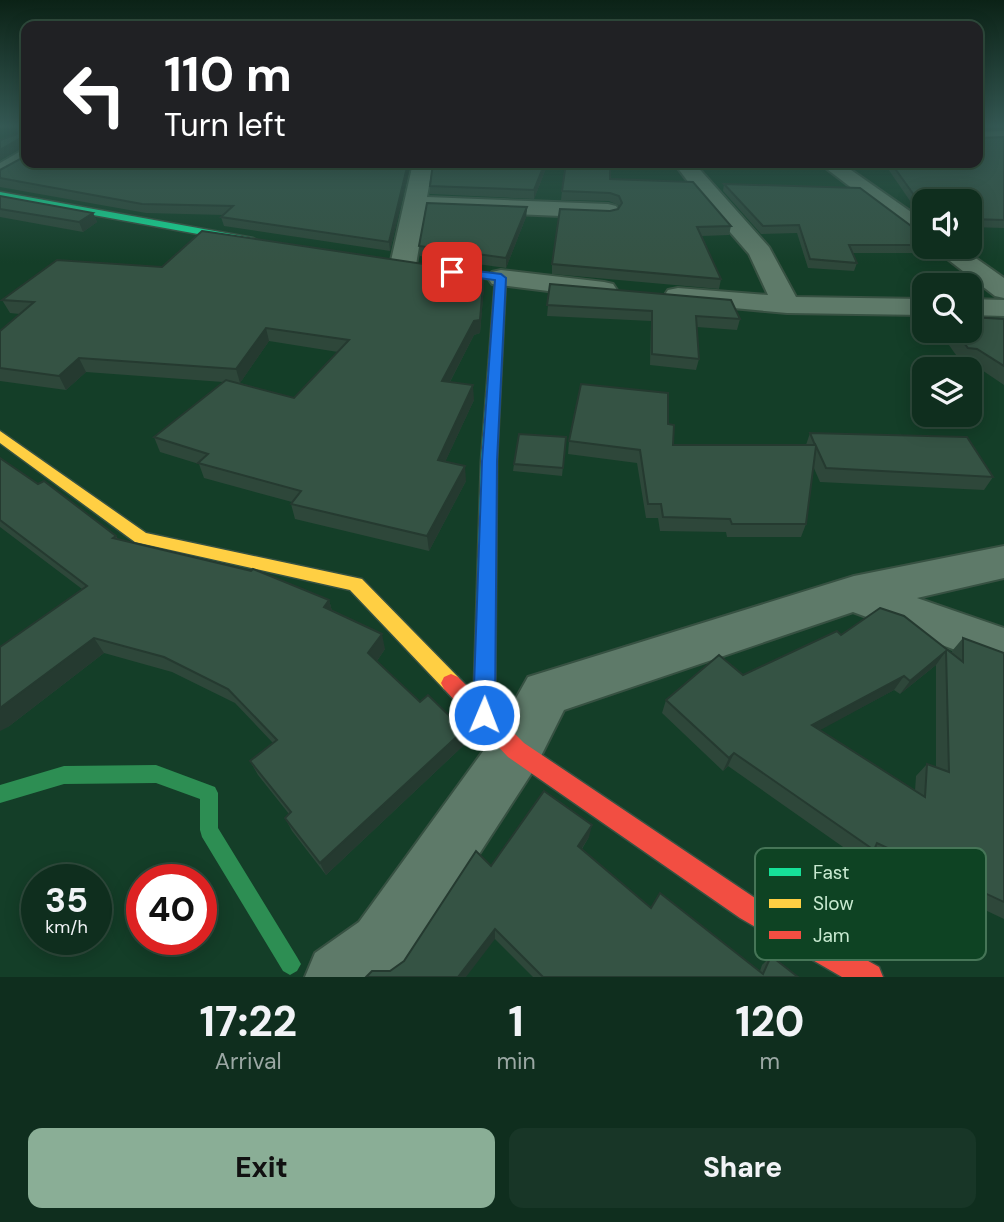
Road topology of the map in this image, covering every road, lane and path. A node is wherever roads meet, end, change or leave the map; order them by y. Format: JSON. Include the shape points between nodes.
{"nodes":[{"id":1,"x":421,"y":172,"type":"edge"},
{"id":2,"x":690,"y":172,"type":"edge"},
{"id":3,"x":841,"y":172,"type":"edge"},
{"id":4,"x":0,"y":195,"type":"edge"},
{"id":5,"x":415,"y":203,"type":"junction"},
{"id":6,"x":608,"y":211,"type":"edge"},
{"id":7,"x":912,"y":223,"type":"edge"},
{"id":8,"x":267,"y":243,"type":"edge"},
{"id":9,"x":961,"y":259,"type":"edge"},
{"id":10,"x":397,"y":264,"type":"joint"},
{"id":11,"x":501,"y":278,"type":"junction"},
{"id":12,"x":1004,"y":290,"type":"edge"},
{"id":13,"x":625,"y":292,"type":"edge"},
{"id":14,"x":652,"y":294,"type":"edge"},
{"id":15,"x":787,"y":305,"type":"junction"},
{"id":16,"x":912,"y":307,"type":"edge"},
{"id":17,"x":982,"y":307,"type":"edge"},
{"id":18,"x":1004,"y":308,"type":"edge"},
{"id":19,"x":0,"y":436,"type":"edge"},
{"id":20,"x":1004,"y":562,"type":"edge"},
{"id":21,"x":854,"y":594,"type":"junction"},
{"id":22,"x":1004,"y":648,"type":"edge"},
{"id":23,"x":500,"y":732,"type":"junction"},
{"id":24,"x":755,"y":912,"type":"edge"},
{"id":25,"x":839,"y":960,"type":"edge"},
{"id":26,"x":339,"y":977,"type":"edge"},
{"id":27,"x":869,"y":977,"type":"edge"}],
"edges":[{"from":1,"to":5,"type":"street"},
{"from":2,"to":15,"type":"street","via":[[760,252]]},
{"from":3,"to":7,"type":"street"},
{"from":4,"to":8,"type":"street"},
{"from":5,"to":6,"type":"street"},
{"from":5,"to":10,"type":"street"},
{"from":9,"to":12,"type":"street"},
{"from":10,"to":11,"type":"street"},
{"from":11,"to":13,"type":"street"},
{"from":11,"to":23,"type":"street","via":[[489,461]]},
{"from":14,"to":15,"type":"street"},
{"from":15,"to":16,"type":"street"},
{"from":17,"to":18,"type":"street"},
{"from":19,"to":23,"type":"street","via":[[141,538],[356,584]]},
{"from":20,"to":21,"type":"street"},
{"from":21,"to":22,"type":"street"},
{"from":21,"to":23,"type":"street","via":[[546,693]]},
{"from":23,"to":24,"type":"street"},
{"from":23,"to":26,"type":"street","via":[[382,945]]},
{"from":25,"to":27,"type":"street"}]}
